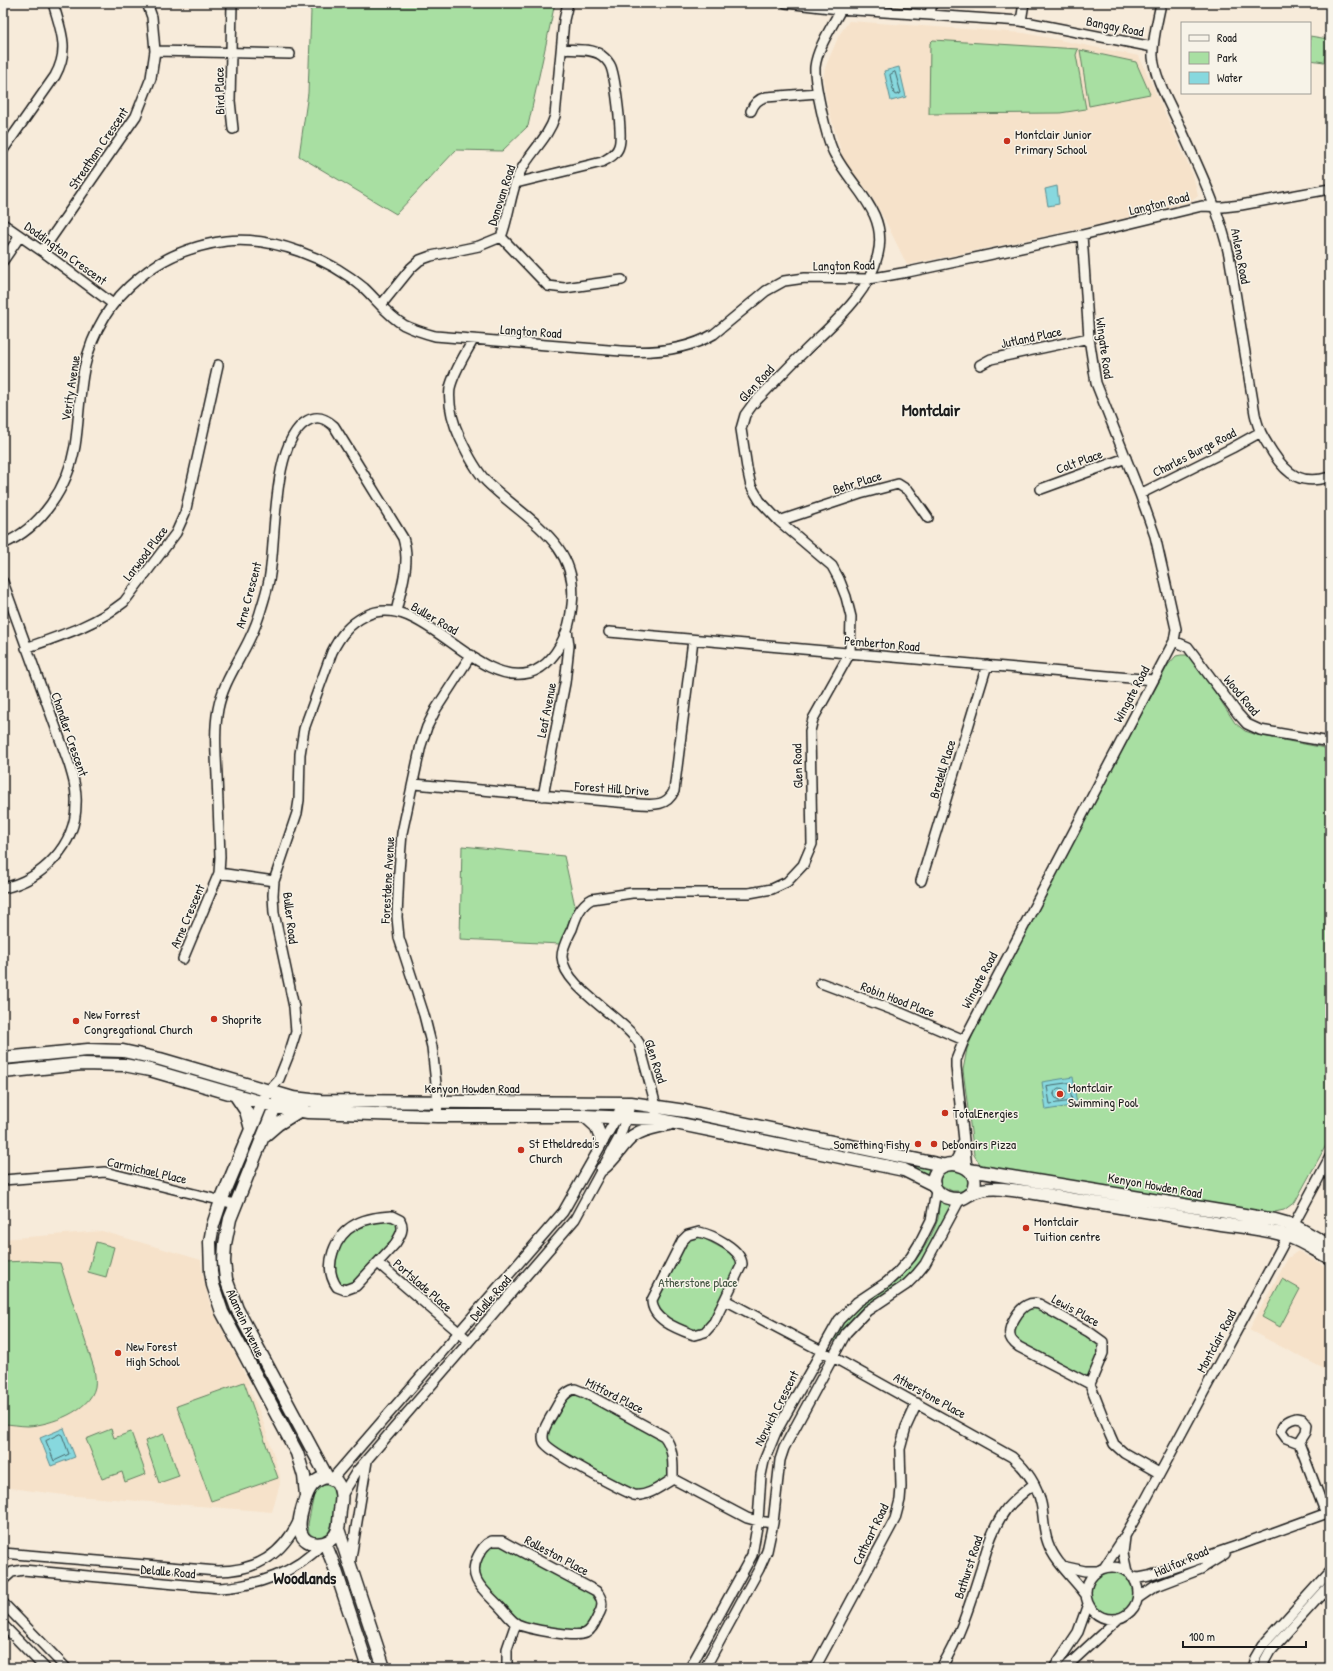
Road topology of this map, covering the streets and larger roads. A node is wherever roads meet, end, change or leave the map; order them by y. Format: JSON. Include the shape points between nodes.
{"nodes":[{"id":1,"x":53,"y":3,"type":"edge"},
{"id":2,"x":147,"y":3,"type":"edge"},
{"id":3,"x":232,"y":3,"type":"edge"},
{"id":4,"x":568,"y":3,"type":"edge"},
{"id":5,"x":786,"y":3,"type":"edge"},
{"id":6,"x":932,"y":3,"type":"edge"},
{"id":7,"x":1024,"y":3,"type":"edge"},
{"id":8,"x":1162,"y":3,"type":"edge"},
{"id":9,"x":842,"y":9,"type":"junction"},
{"id":10,"x":930,"y":14,"type":"junction"},
{"id":11,"x":1020,"y":21,"type":"junction"},
{"id":12,"x":1153,"y":47,"type":"junction"},
{"id":13,"x":562,"y":49,"type":"junction"},
{"id":14,"x":155,"y":51,"type":"junction"},
{"id":15,"x":231,"y":53,"type":"junction"},
{"id":16,"x":290,"y":54,"type":"dead end"},
{"id":17,"x":818,"y":93,"type":"junction"},
{"id":18,"x":750,"y":111,"type":"dead end"},
{"id":19,"x":233,"y":129,"type":"dead end"},
{"id":20,"x":3,"y":150,"type":"edge"},
{"id":21,"x":516,"y":184,"type":"junction"},
{"id":22,"x":1330,"y":189,"type":"edge"},
{"id":23,"x":1215,"y":206,"type":"junction"},
{"id":24,"x":3,"y":224,"type":"edge"},
{"id":25,"x":1082,"y":235,"type":"junction"},
{"id":26,"x":20,"y":236,"type":"junction"},
{"id":27,"x":501,"y":238,"type":"junction"},
{"id":28,"x":42,"y":251,"type":"junction"},
{"id":29,"x":3,"y":261,"type":"edge"},
{"id":30,"x":868,"y":279,"type":"junction"},
{"id":31,"x":622,"y":280,"type":"dead end"},
{"id":32,"x":113,"y":304,"type":"junction"},
{"id":33,"x":382,"y":305,"type":"junction"},
{"id":34,"x":1089,"y":338,"type":"junction"},
{"id":35,"x":473,"y":340,"type":"junction"},
{"id":36,"x":980,"y":364,"type":"dead end"},
{"id":37,"x":218,"y":365,"type":"dead end"},
{"id":38,"x":1260,"y":433,"type":"junction"},
{"id":39,"x":1126,"y":458,"type":"junction"},
{"id":40,"x":1330,"y":477,"type":"edge"},
{"id":41,"x":1042,"y":489,"type":"dead end"},
{"id":42,"x":1140,"y":494,"type":"junction"},
{"id":43,"x":928,"y":518,"type":"dead end"},
{"id":44,"x":780,"y":521,"type":"junction"},
{"id":45,"x":3,"y":544,"type":"edge"},
{"id":46,"x":3,"y":582,"type":"edge"},
{"id":47,"x":396,"y":612,"type":"junction"},
{"id":48,"x":567,"y":629,"type":"junction"},
{"id":49,"x":609,"y":632,"type":"dead end"},
{"id":50,"x":693,"y":640,"type":"junction"},
{"id":51,"x":1174,"y":642,"type":"junction"},
{"id":52,"x":26,"y":648,"type":"junction"},
{"id":53,"x":850,"y":653,"type":"junction"},
{"id":54,"x":471,"y":656,"type":"junction"},
{"id":55,"x":987,"y":665,"type":"junction"},
{"id":56,"x":1153,"y":680,"type":"junction"},
{"id":57,"x":1330,"y":742,"type":"edge"},
{"id":58,"x":414,"y":784,"type":"junction"},
{"id":59,"x":543,"y":796,"type":"junction"},
{"id":60,"x":219,"y":873,"type":"junction"},
{"id":61,"x":274,"y":881,"type":"junction"},
{"id":62,"x":921,"y":881,"type":"dead end"},
{"id":63,"x":3,"y":888,"type":"edge"},
{"id":64,"x":183,"y":959,"type":"dead end"},
{"id":65,"x":821,"y":984,"type":"dead end"},
{"id":66,"x":964,"y":1040,"type":"junction"},
{"id":67,"x":3,"y":1058,"type":"edge"},
{"id":68,"x":3,"y":1072,"type":"edge"},
{"id":69,"x":279,"y":1079,"type":"junction"},
{"id":70,"x":268,"y":1091,"type":"junction"},
{"id":71,"x":280,"y":1094,"type":"junction"},
{"id":72,"x":236,"y":1096,"type":"junction"},
{"id":73,"x":438,"y":1102,"type":"junction"},
{"id":74,"x":627,"y":1102,"type":"junction"},
{"id":75,"x":262,"y":1103,"type":"junction"},
{"id":76,"x":274,"y":1106,"type":"junction"},
{"id":77,"x":656,"y":1106,"type":"junction"},
{"id":78,"x":299,"y":1111,"type":"junction"},
{"id":79,"x":437,"y":1116,"type":"junction"},
{"id":80,"x":585,"y":1116,"type":"junction"},
{"id":81,"x":622,"y":1117,"type":"junction"},
{"id":82,"x":654,"y":1124,"type":"junction"},
{"id":83,"x":251,"y":1129,"type":"junction"},
{"id":84,"x":262,"y":1138,"type":"junction"},
{"id":85,"x":964,"y":1140,"type":"junction"},
{"id":86,"x":602,"y":1141,"type":"junction"},
{"id":87,"x":1330,"y":1157,"type":"edge"},
{"id":88,"x":948,"y":1165,"type":"junction"},
{"id":89,"x":602,"y":1169,"type":"junction"},
{"id":90,"x":968,"y":1169,"type":"junction"},
{"id":91,"x":1017,"y":1177,"type":"junction"},
{"id":92,"x":3,"y":1180,"type":"edge"},
{"id":93,"x":935,"y":1188,"type":"junction"},
{"id":94,"x":1015,"y":1191,"type":"junction"},
{"id":95,"x":1104,"y":1191,"type":"junction"},
{"id":96,"x":966,"y":1196,"type":"junction"},
{"id":97,"x":221,"y":1201,"type":"junction"},
{"id":98,"x":236,"y":1204,"type":"junction"},
{"id":99,"x":1103,"y":1204,"type":"junction"},
{"id":100,"x":1290,"y":1231,"type":"junction"},
{"id":101,"x":1330,"y":1246,"type":"edge"},
{"id":102,"x":1330,"y":1258,"type":"edge"},
{"id":103,"x":378,"y":1263,"type":"junction"},
{"id":104,"x":725,"y":1300,"type":"junction"},
{"id":105,"x":459,"y":1333,"type":"junction"},
{"id":106,"x":469,"y":1341,"type":"junction"},
{"id":107,"x":821,"y":1351,"type":"junction"},
{"id":108,"x":833,"y":1357,"type":"junction"},
{"id":109,"x":1090,"y":1384,"type":"junction"},
{"id":110,"x":917,"y":1403,"type":"junction"},
{"id":111,"x":1299,"y":1443,"type":"dead end"},
{"id":112,"x":367,"y":1460,"type":"junction"},
{"id":113,"x":1159,"y":1473,"type":"junction"},
{"id":114,"x":330,"y":1478,"type":"junction"},
{"id":115,"x":673,"y":1480,"type":"junction"},
{"id":116,"x":1034,"y":1484,"type":"junction"},
{"id":117,"x":306,"y":1494,"type":"junction"},
{"id":118,"x":342,"y":1495,"type":"junction"},
{"id":119,"x":1328,"y":1513,"type":"edge"},
{"id":120,"x":300,"y":1518,"type":"junction"},
{"id":121,"x":758,"y":1521,"type":"junction"},
{"id":122,"x":773,"y":1523,"type":"junction"},
{"id":123,"x":338,"y":1529,"type":"junction"},
{"id":124,"x":1125,"y":1536,"type":"junction"},
{"id":125,"x":323,"y":1543,"type":"junction"},
{"id":126,"x":1234,"y":1547,"type":"junction"},
{"id":127,"x":3,"y":1553,"type":"edge"},
{"id":128,"x":350,"y":1564,"type":"junction"},
{"id":129,"x":1062,"y":1566,"type":"junction"},
{"id":130,"x":1101,"y":1570,"type":"junction"},
{"id":131,"x":1330,"y":1571,"type":"edge"},
{"id":132,"x":1129,"y":1574,"type":"junction"},
{"id":133,"x":3,"y":1580,"type":"edge"},
{"id":134,"x":1330,"y":1586,"type":"edge"},
{"id":135,"x":1138,"y":1598,"type":"junction"},
{"id":136,"x":1087,"y":1599,"type":"junction"},
{"id":137,"x":3,"y":1603,"type":"edge"},
{"id":138,"x":364,"y":1604,"type":"junction"},
{"id":139,"x":724,"y":1607,"type":"junction"},
{"id":140,"x":348,"y":1608,"type":"junction"},
{"id":141,"x":736,"y":1613,"type":"junction"},
{"id":142,"x":1118,"y":1618,"type":"junction"},
{"id":143,"x":516,"y":1623,"type":"junction"},
{"id":144,"x":3,"y":1625,"type":"edge"},
{"id":145,"x":45,"y":1668,"type":"edge"},
{"id":146,"x":66,"y":1668,"type":"edge"},
{"id":147,"x":368,"y":1668,"type":"edge"},
{"id":148,"x":384,"y":1668,"type":"edge"},
{"id":149,"x":507,"y":1668,"type":"edge"},
{"id":150,"x":690,"y":1668,"type":"edge"},
{"id":151,"x":705,"y":1668,"type":"edge"},
{"id":152,"x":815,"y":1668,"type":"edge"},
{"id":153,"x":941,"y":1668,"type":"edge"},
{"id":154,"x":1054,"y":1668,"type":"edge"},
{"id":155,"x":1065,"y":1668,"type":"edge"},
{"id":156,"x":1252,"y":1668,"type":"edge"},
{"id":157,"x":1263,"y":1668,"type":"edge"}],
"edges":[{"from":1,"to":20,"type":"street","via":[[63,37],[62,64]]},
{"from":2,"to":14,"type":"street","name":"Streatham Crescent","via":[[152,17]]},
{"from":3,"to":15,"type":"street","name":"Bird Place"},
{"from":4,"to":13,"type":"street","name":"Donovan Road"},
{"from":5,"to":9,"type":"street","name":"Bangay Road"},
{"from":6,"to":10,"type":"street"},
{"from":7,"to":11,"type":"street"},
{"from":8,"to":12,"type":"street","name":"Anleno Road"},
{"from":9,"to":10,"type":"street","name":"Bangay Road"},
{"from":9,"to":17,"type":"street","name":"Glen Road","via":[[818,55],[815,67]]},
{"from":10,"to":11,"type":"street","name":"Bangay Road"},
{"from":11,"to":12,"type":"street","name":"Bangay Road"},
{"from":12,"to":23,"type":"street","name":"Anleno Road","via":[[1156,74]]},
{"from":13,"to":21,"type":"street","name":"Donovan Road","via":[[553,124],[526,162]]},
{"from":13,"to":21,"type":"street","via":[[596,52],[606,59],[611,67],[620,130],[619,146],[614,154],[602,162]]},
{"from":14,"to":15,"type":"street","name":"Bird Place"},
{"from":14,"to":28,"type":"street","name":"Streatham Crescent","via":[[151,78],[136,116]]},
{"from":15,"to":16,"type":"street","name":"Bird Place"},
{"from":15,"to":19,"type":"street","name":"Bird Place","via":[[230,101]]},
{"from":17,"to":18,"type":"street","via":[[766,97],[759,99]]},
{"from":17,"to":30,"type":"street","name":"Glen Road","via":[[832,149],[876,216],[880,241],[878,255]]},
{"from":21,"to":27,"type":"street","name":"Donovan Road"},
{"from":22,"to":23,"type":"street","name":"Langton Road","via":[[1241,205]]},
{"from":23,"to":25,"type":"street","name":"Langton Road","via":[[1202,206]]},
{"from":23,"to":38,"type":"street","name":"Anleno Road","via":[[1229,255],[1254,414]]},
{"from":24,"to":26,"type":"street","name":"Doddington Crescent"},
{"from":25,"to":30,"type":"street","name":"Langton Road"},
{"from":25,"to":34,"type":"street","name":"Wingate Road"},
{"from":26,"to":28,"type":"street","name":"Doddington Crescent"},
{"from":26,"to":29,"type":"street"},
{"from":27,"to":31,"type":"street","via":[[548,286],[564,288]]},
{"from":27,"to":33,"type":"street","name":"Donovan Road","via":[[420,260]]},
{"from":28,"to":32,"type":"street","name":"Doddington Crescent"},
{"from":30,"to":35,"type":"street","name":"Langton Road","via":[[805,278],[784,281],[766,291],[714,334],[693,344],[670,349],[628,351]]},
{"from":30,"to":44,"type":"street","name":"Glen Road","via":[[845,310],[753,404],[742,422],[742,439],[751,486],[760,501]]},
{"from":32,"to":33,"type":"street","name":"Verity Avenue","via":[[148,270],[166,260],[202,246],[240,240],[281,245],[310,256],[342,272]]},
{"from":32,"to":45,"type":"street","name":"Verity Avenue","via":[[102,319],[90,348],[84,369],[75,447],[58,494],[27,531]]},
{"from":33,"to":35,"type":"street","name":"Langton Road","via":[[404,325],[417,331],[435,336]]},
{"from":34,"to":36,"type":"street","name":"Jutland Place","via":[[991,359]]},
{"from":34,"to":39,"type":"street","name":"Wingate Road","via":[[1096,383]]},
{"from":35,"to":48,"type":"street","name":"Buller Road","via":[[452,381],[450,399],[453,420],[472,461],[486,480],[544,532],[565,557],[573,588]]},
{"from":37,"to":52,"type":"street","name":"Larwood Place","via":[[185,513],[176,533],[124,602],[93,622]]},
{"from":38,"to":40,"type":"street","name":"Anleno Road","via":[[1282,467],[1292,475],[1303,480]]},
{"from":38,"to":42,"type":"street","name":"Charles Burge Road"},
{"from":39,"to":41,"type":"street","name":"Colt Place"},
{"from":39,"to":42,"type":"street","name":"Wingate Road"},
{"from":42,"to":51,"type":"street","name":"Wingate Road","via":[[1159,548],[1175,619]]},
{"from":43,"to":44,"type":"street","name":"Behr Place","via":[[909,491],[898,484]]},
{"from":44,"to":53,"type":"street","name":"Glen Road","via":[[835,572],[852,617]]},
{"from":46,"to":52,"type":"street","name":"Chandler Crescent"},
{"from":47,"to":54,"type":"street","name":"Buller Road","via":[[429,627]]},
{"from":47,"to":60,"type":"street","name":"Arne Crescent","via":[[406,565],[403,538],[334,426],[328,420],[312,418],[297,430],[286,451],[280,476],[269,581],[250,640],[228,678],[218,708],[216,740]]},
{"from":47,"to":61,"type":"street","name":"Buller Road","via":[[378,611],[359,619],[342,633],[332,652],[304,729],[297,813]]},
{"from":48,"to":54,"type":"street","name":"Buller Road","via":[[552,658],[535,671],[524,674],[501,672]]},
{"from":48,"to":59,"type":"street","name":"Leaf Avenue","via":[[569,646],[565,682]]},
{"from":49,"to":50,"type":"street","name":"Pemberton Road"},
{"from":50,"to":53,"type":"street","name":"Pemberton Road"},
{"from":50,"to":59,"type":"street","name":"Forest Hill Drive","via":[[674,791],[671,798],[660,804],[652,804]]},
{"from":51,"to":56,"type":"street","name":"Wingate Road"},
{"from":51,"to":57,"type":"street","name":"Wood Road","via":[[1193,652],[1238,714],[1250,726]]},
{"from":52,"to":63,"type":"street","name":"Chandler Crescent","via":[[69,764],[76,805],[68,838],[51,863],[22,882]]},
{"from":53,"to":55,"type":"street","name":"Pemberton Road"},
{"from":53,"to":77,"type":"street","name":"Glen Road","via":[[811,725],[812,844],[803,865],[795,875],[780,885],[749,893],[632,893],[592,900],[582,908],[567,940],[562,956],[566,969],[590,996],[636,1038]]},
{"from":54,"to":58,"type":"street","name":"Forestdene Avenue","via":[[427,727]]},
{"from":55,"to":56,"type":"street","name":"Pemberton Road"},
{"from":55,"to":62,"type":"street","name":"Bredell Place"},
{"from":56,"to":66,"type":"street","name":"Wingate Road"},
{"from":58,"to":59,"type":"street","name":"Forest Hill Drive"},
{"from":58,"to":73,"type":"street","name":"Forestdene Avenue","via":[[402,833],[398,928],[432,1047]]},
{"from":60,"to":61,"type":"street"},
{"from":60,"to":64,"type":"street","name":"Arne Crescent"},
{"from":61,"to":69,"type":"street","name":"Buller Road","via":[[274,913],[296,1025],[294,1040]]},
{"from":65,"to":66,"type":"street","name":"Robin Hood Place","via":[[901,1013]]},
{"from":66,"to":85,"type":"street","name":"Wingate Road","via":[[956,1067]]},
{"from":67,"to":70,"type":"street","name":"Kenyon Howden Road","via":[[88,1050],[123,1051],[160,1059]]},
{"from":68,"to":72,"type":"street","via":[[82,1064],[119,1065],[150,1070]]},
{"from":69,"to":70,"type":"street","name":"Buller Road"},
{"from":69,"to":71,"type":"street","name":"Buller Road"},
{"from":70,"to":71,"type":"street","name":"Kenyon Howden Road"},
{"from":70,"to":75,"type":"street","name":"Alamein Avenue"},
{"from":71,"to":73,"type":"street","name":"Kenyon Howden Road","via":[[320,1101]]},
{"from":71,"to":76,"type":"street","name":"Alamein Avenue"},
{"from":72,"to":75,"type":"street"},
{"from":72,"to":83,"type":"street","via":[[246,1111]]},
{"from":73,"to":74,"type":"street","name":"Kenyon Howden Road"},
{"from":73,"to":79,"type":"street","name":"Forestdene Avenue"},
{"from":74,"to":77,"type":"street","name":"Kenyon Howden Road"},
{"from":74,"to":81,"type":"street","name":"Delalle Road"},
{"from":75,"to":76,"type":"street"},
{"from":75,"to":83,"type":"street","name":"Alamein Avenue"},
{"from":76,"to":78,"type":"street"},
{"from":76,"to":84,"type":"street","name":"Alamein Avenue"},
{"from":77,"to":82,"type":"street","name":"Glen Road"},
{"from":77,"to":88,"type":"street","name":"Kenyon Howden Road"},
{"from":78,"to":79,"type":"street"},
{"from":78,"to":84,"type":"street"},
{"from":79,"to":80,"type":"street"},
{"from":80,"to":81,"type":"street"},
{"from":80,"to":86,"type":"street","via":[[596,1126]]},
{"from":81,"to":82,"type":"street"},
{"from":81,"to":86,"type":"street","name":"Delalle Road"},
{"from":81,"to":89,"type":"street","name":"Delalle Road","via":[[620,1136]]},
{"from":82,"to":89,"type":"street","via":[[632,1137],[612,1162]]},
{"from":82,"to":93,"type":"street","via":[[675,1123],[904,1170]]},
{"from":83,"to":97,"type":"street","name":"Alamein Avenue"},
{"from":84,"to":98,"type":"street","name":"Alamein Avenue"},
{"from":85,"to":88,"type":"street","name":"Wingate Road","via":[[958,1156]]},
{"from":85,"to":90,"type":"street","name":"Wingate Road"},
{"from":86,"to":105,"type":"street","name":"Delalle Road","via":[[563,1212]]},
{"from":87,"to":100,"type":"street","name":"Montclair Road"},
{"from":88,"to":90,"type":"street"},
{"from":88,"to":93,"type":"street","via":[[935,1172]]},
{"from":89,"to":106,"type":"street","name":"Delalle Road","via":[[575,1219]]},
{"from":90,"to":91,"type":"street","name":"Kenyon Howden Road"},
{"from":90,"to":96,"type":"street","via":[[973,1174],[975,1183]]},
{"from":91,"to":94,"type":"street"},
{"from":91,"to":95,"type":"street","name":"Kenyon Howden Road"},
{"from":92,"to":97,"type":"street","name":"Carmichael Place","via":[[105,1172]]},
{"from":93,"to":96,"type":"street","via":[[944,1196]]},
{"from":93,"to":107,"type":"street","name":"Norwich Crescent","via":[[929,1228],[911,1257],[887,1282],[847,1310]]},
{"from":94,"to":96,"type":"street","name":"Kenyon Howden Road","via":[[994,1189]]},
{"from":94,"to":99,"type":"street","name":"Kenyon Howden Road"},
{"from":95,"to":99,"type":"street"},
{"from":95,"to":100,"type":"street","name":"Kenyon Howden Road","via":[[1275,1220]]},
{"from":96,"to":108,"type":"street","name":"Norwich Crescent","via":[[920,1269],[906,1285],[853,1323]]},
{"from":97,"to":98,"type":"street","name":"Carmichael Place"},
{"from":97,"to":117,"type":"street","name":"Alamein Avenue","via":[[210,1242],[213,1285],[227,1322],[297,1453],[303,1470]]},
{"from":98,"to":114,"type":"street","name":"Alamein Avenue","via":[[225,1244],[224,1262],[230,1293]]},
{"from":99,"to":100,"type":"street","name":"Kenyon Howden Road"},
{"from":100,"to":101,"type":"street","name":"Kenyon Howden Road"},
{"from":100,"to":102,"type":"street","name":"Kenyon Howden Road"},
{"from":100,"to":113,"type":"street","name":"Montclair Road"},
{"from":103,"to":103,"type":"street","name":"Portslade Place","via":[[353,1288],[341,1289],[332,1278],[330,1264],[333,1250],[347,1230],[367,1220],[396,1217],[402,1223],[402,1232]]},
{"from":103,"to":105,"type":"street","name":"Portslade Place"},
{"from":104,"to":104,"type":"street","via":[[709,1329],[700,1334],[686,1332],[654,1312],[653,1298],[682,1241],[688,1235],[704,1233],[735,1250],[740,1256],[741,1269]]},
{"from":104,"to":107,"type":"street","name":"Atherstone Place"},
{"from":105,"to":106,"type":"street","name":"Portslade Place"},
{"from":105,"to":114,"type":"street","name":"Delalle Road"},
{"from":106,"to":112,"type":"street","name":"Delalle Road"},
{"from":107,"to":108,"type":"street","name":"Atherstone Place"},
{"from":107,"to":121,"type":"street","name":"Norwich Crescent","via":[[769,1446],[761,1475]]},
{"from":108,"to":110,"type":"street","name":"Atherstone Place"},
{"from":108,"to":122,"type":"street","name":"Norwich Crescent","via":[[784,1448],[780,1460]]},
{"from":109,"to":109,"type":"street","name":"Lewis Place","via":[[1014,1343],[1009,1334],[1010,1328],[1024,1307],[1039,1304],[1100,1338],[1104,1346],[1103,1353]]},
{"from":109,"to":113,"type":"street","via":[[1114,1444],[1124,1453]]},
{"from":110,"to":116,"type":"street","name":"Atherstone Place","via":[[1012,1457],[1021,1464]]},
{"from":110,"to":152,"type":"street","name":"Cathcart Road","via":[[900,1449],[901,1487],[895,1519]]},
{"from":111,"to":119,"type":"street"},
{"from":112,"to":118,"type":"street","name":"Delalle Road"},
{"from":112,"to":128,"type":"street"},
{"from":113,"to":124,"type":"street","name":"Montclair Road"},
{"from":114,"to":117,"type":"street","via":[[321,1478]]},
{"from":114,"to":118,"type":"street","via":[[339,1485]]},
{"from":115,"to":115,"type":"street","name":"Mitford Place","via":[[648,1493],[634,1495],[550,1449],[543,1440],[544,1431],[564,1396],[571,1390],[580,1390],[664,1436],[672,1452]]},
{"from":115,"to":121,"type":"street","via":[[728,1509]]},
{"from":116,"to":129,"type":"street","name":"Atherstone Place","via":[[1041,1504],[1048,1543]]},
{"from":116,"to":153,"type":"street","name":"Bathurst Road","via":[[1014,1500],[995,1527],[966,1618]]},
{"from":117,"to":120,"type":"street"},
{"from":118,"to":123,"type":"street"},
{"from":119,"to":126,"type":"street","name":"Halifax Road"},
{"from":120,"to":125,"type":"street","via":[[303,1538],[311,1543]]},
{"from":120,"to":127,"type":"street","name":"Delalle Road","via":[[292,1534],[267,1559],[234,1571]]},
{"from":121,"to":122,"type":"street"},
{"from":121,"to":139,"type":"street","name":"Norwich Crescent","via":[[752,1555]]},
{"from":122,"to":141,"type":"street","name":"Norwich Crescent","via":[[764,1560]]},
{"from":123,"to":125,"type":"street","via":[[332,1539]]},
{"from":123,"to":128,"type":"street"},
{"from":124,"to":130,"type":"street","name":"Montclair Road"},
{"from":124,"to":132,"type":"street","name":"Montclair Road","via":[[1123,1553]]},
{"from":125,"to":133,"type":"street","name":"Delalle Road","via":[[313,1554],[284,1572],[254,1584],[236,1587],[219,1588],[23,1570],[12,1572]]},
{"from":125,"to":140,"type":"street","via":[[335,1568]]},
{"from":126,"to":132,"type":"street","name":"Halifax Road","via":[[1148,1576],[1139,1578]]},
{"from":126,"to":135,"type":"street","name":"Halifax Road","via":[[1201,1569],[1154,1587]]},
{"from":128,"to":138,"type":"street"},
{"from":129,"to":130,"type":"street","via":[[1085,1571]]},
{"from":129,"to":136,"type":"street","name":"Atherstone Place"},
{"from":130,"to":132,"type":"street","name":"Halifax Road","via":[[1120,1568]]},
{"from":130,"to":136,"type":"street","via":[[1088,1582]]},
{"from":131,"to":156,"type":"street","via":[[1262,1646]]},
{"from":132,"to":135,"type":"street","via":[[1138,1590]]},
{"from":134,"to":157,"type":"street","via":[[1270,1651]]},
{"from":135,"to":142,"type":"street","name":"Halifax Road","via":[[1131,1611]]},
{"from":136,"to":142,"type":"street","via":[[1097,1615]]},
{"from":136,"to":154,"type":"street","via":[[1078,1632]]},
{"from":137,"to":146,"type":"street"},
{"from":138,"to":140,"type":"street"},
{"from":138,"to":148,"type":"street"},
{"from":139,"to":141,"type":"street"},
{"from":139,"to":150,"type":"street","name":"Norwich Crescent"},
{"from":140,"to":147,"type":"street"},
{"from":141,"to":151,"type":"street","name":"Norwich Crescent"},
{"from":142,"to":155,"type":"street","name":"Halifax Road"},
{"from":143,"to":143,"type":"street","name":"Rolleston Place","via":[[481,1587],[474,1575],[473,1569],[479,1555],[492,1541],[511,1546],[590,1588],[600,1596],[602,1602],[601,1610],[591,1629],[583,1634]]},
{"from":143,"to":149,"type":"street","via":[[507,1649]]},
{"from":144,"to":145,"type":"street"}]}
